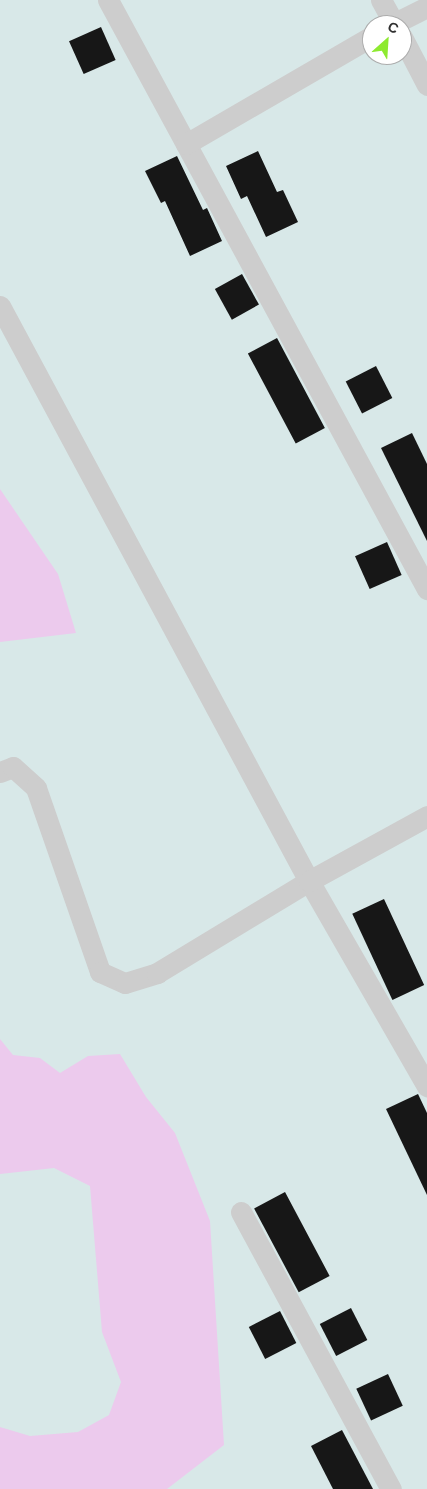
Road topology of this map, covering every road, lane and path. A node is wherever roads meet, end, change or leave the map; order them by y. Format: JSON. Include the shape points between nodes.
{"nodes":[{"id":1,"x":108,"y":0,"type":"edge"},
{"id":2,"x":381,"y":0,"type":"edge"},
{"id":3,"x":427,"y":7,"type":"edge"},
{"id":4,"x":389,"y":15,"type":"edge"},
{"id":5,"x":412,"y":17,"type":"edge"},
{"id":6,"x":362,"y":42,"type":"edge"},
{"id":7,"x":412,"y":57,"type":"edge"},
{"id":8,"x":427,"y":84,"type":"edge"},
{"id":9,"x":186,"y":144,"type":"junction"},
{"id":10,"x":0,"y":306,"type":"edge"},
{"id":11,"x":427,"y":589,"type":"edge"},
{"id":12,"x":0,"y":772,"type":"edge"},
{"id":13,"x":427,"y":816,"type":"edge"},
{"id":14,"x":309,"y":881,"type":"junction"},
{"id":15,"x":427,"y":1086,"type":"edge"},
{"id":16,"x":241,"y":1212,"type":"dead end"},
{"id":17,"x":391,"y":1489,"type":"edge"}],
"edges":[{"from":1,"to":9,"type":"street"},
{"from":2,"to":4,"type":"street"},
{"from":3,"to":5,"type":"street"},
{"from":6,"to":9,"type":"street"},
{"from":7,"to":8,"type":"street"},
{"from":9,"to":11,"type":"street"},
{"from":10,"to":14,"type":"street"},
{"from":12,"to":14,"type":"street","via":[[13,767],[36,788],[100,972],[124,983],[157,973]]},
{"from":13,"to":14,"type":"street"},
{"from":14,"to":15,"type":"street"},
{"from":16,"to":17,"type":"street"}]}
